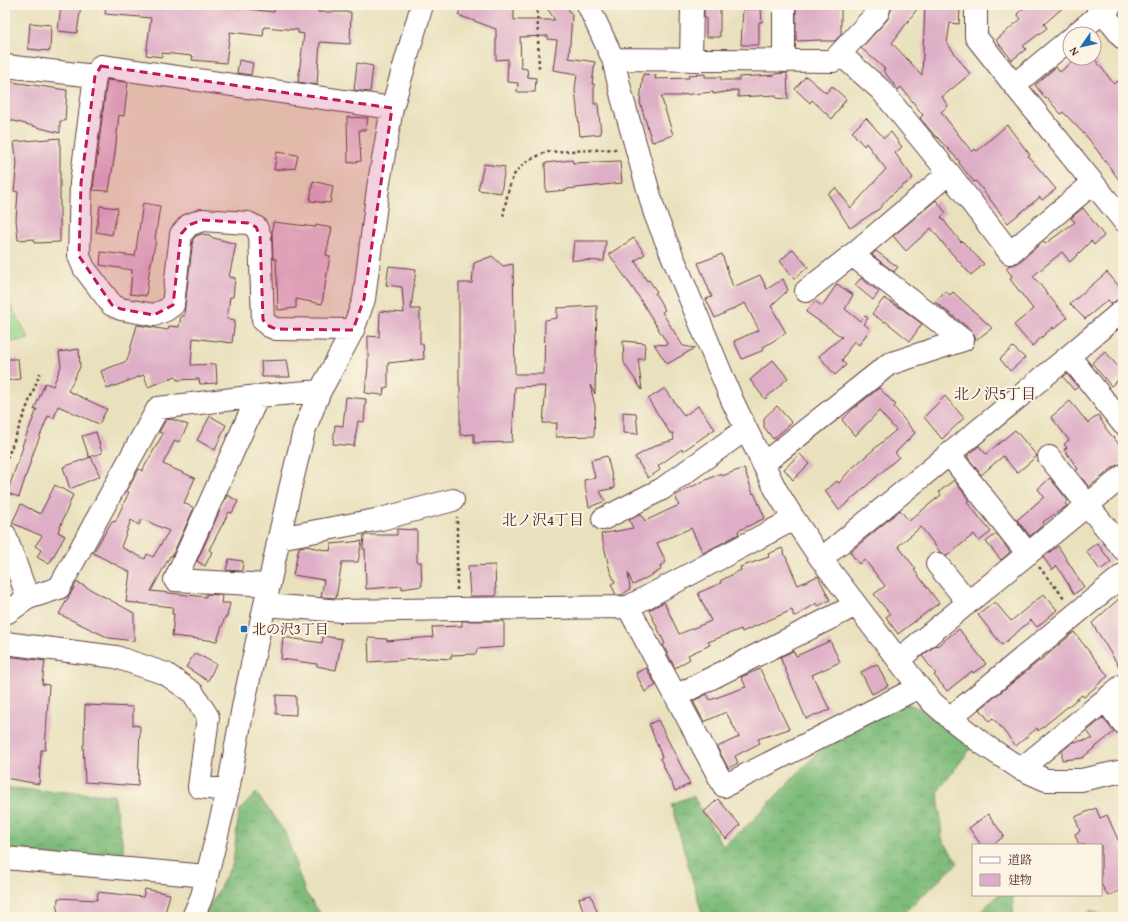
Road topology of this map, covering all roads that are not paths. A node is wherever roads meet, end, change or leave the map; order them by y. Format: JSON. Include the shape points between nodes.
{"nodes":[{"id":1,"x":419,"y":5,"type":"edge"},
{"id":2,"x":588,"y":5,"type":"edge"},
{"id":3,"x":692,"y":5,"type":"edge"},
{"id":4,"x":784,"y":5,"type":"edge"},
{"id":5,"x":880,"y":5,"type":"edge"},
{"id":6,"x":976,"y":5,"type":"edge"},
{"id":7,"x":1103,"y":7,"type":"edge"},
{"id":8,"x":1084,"y":26,"type":"edge"},
{"id":9,"x":1123,"y":38,"type":"edge"},
{"id":10,"x":1062,"y":46,"type":"edge"},
{"id":11,"x":840,"y":54,"type":"junction"},
{"id":12,"x":613,"y":59,"type":"junction"},
{"id":13,"x":691,"y":60,"type":"junction"},
{"id":14,"x":784,"y":61,"type":"junction"},
{"id":15,"x":5,"y":66,"type":"edge"},
{"id":16,"x":95,"y":76,"type":"junction"},
{"id":17,"x":1014,"y":85,"type":"junction"},
{"id":18,"x":392,"y":108,"type":"junction"},
{"id":19,"x":949,"y":173,"type":"junction"},
{"id":20,"x":1093,"y":183,"type":"junction"},
{"id":21,"x":1123,"y":220,"type":"edge"},
{"id":22,"x":852,"y":255,"type":"junction"},
{"id":23,"x":806,"y":291,"type":"dead end"},
{"id":24,"x":1123,"y":310,"type":"edge"},
{"id":25,"x":353,"y":330,"type":"junction"},
{"id":26,"x":1069,"y":356,"type":"junction"},
{"id":27,"x":320,"y":391,"type":"junction"},
{"id":28,"x":258,"y":396,"type":"junction"},
{"id":29,"x":1123,"y":424,"type":"edge"},
{"id":30,"x":746,"y":429,"type":"junction"},
{"id":31,"x":949,"y":454,"type":"junction"},
{"id":32,"x":1049,"y":458,"type":"dead end"},
{"id":33,"x":763,"y":464,"type":"junction"},
{"id":34,"x":1123,"y":476,"type":"edge"},
{"id":35,"x":1087,"y":505,"type":"junction"},
{"id":36,"x":455,"y":508,"type":"road end"},
{"id":37,"x":603,"y":519,"type":"dead end"},
{"id":38,"x":794,"y":519,"type":"junction"},
{"id":39,"x":5,"y":535,"type":"edge"},
{"id":40,"x":279,"y":538,"type":"junction"},
{"id":41,"x":1123,"y":549,"type":"edge"},
{"id":42,"x":1028,"y":554,"type":"junction"},
{"id":43,"x":821,"y":560,"type":"junction"},
{"id":44,"x":937,"y":564,"type":"dead end"},
{"id":45,"x":1123,"y":575,"type":"edge"},
{"id":46,"x":267,"y":595,"type":"junction"},
{"id":47,"x":28,"y":598,"type":"junction"},
{"id":48,"x":968,"y":602,"type":"junction"},
{"id":49,"x":856,"y":605,"type":"junction"},
{"id":50,"x":628,"y":607,"type":"junction"},
{"id":51,"x":5,"y":611,"type":"edge"},
{"id":52,"x":5,"y":643,"type":"edge"},
{"id":53,"x":898,"y":660,"type":"junction"},
{"id":54,"x":1123,"y":685,"type":"edge"},
{"id":55,"x":919,"y":687,"type":"junction"},
{"id":56,"x":676,"y":696,"type":"junction"},
{"id":57,"x":1105,"y":700,"type":"junction"},
{"id":58,"x":950,"y":718,"type":"junction"},
{"id":59,"x":1123,"y":723,"type":"edge"},
{"id":60,"x":1021,"y":769,"type":"junction"},
{"id":61,"x":1123,"y":771,"type":"edge"},
{"id":62,"x":228,"y":790,"type":"junction"},
{"id":63,"x":5,"y":858,"type":"edge"},
{"id":64,"x":207,"y":876,"type":"junction"},
{"id":65,"x":193,"y":917,"type":"edge"}],
"edges":[{"from":1,"to":18,"type":"street"},
{"from":2,"to":12,"type":"street"},
{"from":3,"to":13,"type":"street"},
{"from":4,"to":14,"type":"street"},
{"from":5,"to":11,"type":"street","via":[[878,12]]},
{"from":6,"to":17,"type":"street","via":[[976,37]]},
{"from":7,"to":8,"type":"street"},
{"from":7,"to":9,"type":"street"},
{"from":10,"to":17,"type":"street"},
{"from":11,"to":14,"type":"street","via":[[833,61]]},
{"from":11,"to":19,"type":"street","via":[[881,90]]},
{"from":12,"to":13,"type":"street"},
{"from":12,"to":30,"type":"street","via":[[655,214]]},
{"from":13,"to":14,"type":"street"},
{"from":15,"to":16,"type":"street"},
{"from":16,"to":18,"type":"street","via":[[101,66]]},
{"from":16,"to":25,"type":"street","via":[[81,182],[79,256],[84,268],[112,305],[121,310],[154,315],[166,310],[173,305],[181,234],[189,225],[202,220],[248,222],[256,227],[260,236],[263,320],[276,330]]},
{"from":17,"to":20,"type":"street"},
{"from":18,"to":25,"type":"street","via":[[378,188],[364,299]]},
{"from":19,"to":20,"type":"street","via":[[1010,253]]},
{"from":19,"to":22,"type":"street"},
{"from":20,"to":21,"type":"street"},
{"from":22,"to":23,"type":"street"},
{"from":22,"to":33,"type":"street","via":[[963,340],[889,364]]},
{"from":24,"to":26,"type":"street"},
{"from":25,"to":27,"type":"street"},
{"from":26,"to":29,"type":"street"},
{"from":26,"to":31,"type":"street"},
{"from":27,"to":28,"type":"street"},
{"from":27,"to":40,"type":"street","via":[[304,431]]},
{"from":28,"to":46,"type":"street","via":[[175,580]]},
{"from":28,"to":47,"type":"street","via":[[158,408],[59,588]]},
{"from":30,"to":33,"type":"street"},
{"from":30,"to":37,"type":"street","via":[[662,489]]},
{"from":31,"to":42,"type":"street"},
{"from":31,"to":43,"type":"street"},
{"from":32,"to":35,"type":"street"},
{"from":33,"to":38,"type":"street"},
{"from":34,"to":35,"type":"street"},
{"from":35,"to":41,"type":"street"},
{"from":35,"to":42,"type":"street"},
{"from":36,"to":40,"type":"street","via":[[381,518]]},
{"from":38,"to":43,"type":"street"},
{"from":38,"to":50,"type":"street"},
{"from":39,"to":47,"type":"street"},
{"from":40,"to":46,"type":"street"},
{"from":42,"to":48,"type":"street"},
{"from":43,"to":49,"type":"street"},
{"from":44,"to":48,"type":"street"},
{"from":45,"to":58,"type":"street"},
{"from":46,"to":50,"type":"street","via":[[342,611]]},
{"from":46,"to":62,"type":"street"},
{"from":47,"to":51,"type":"street","via":[[8,612]]},
{"from":48,"to":53,"type":"street"},
{"from":49,"to":53,"type":"street"},
{"from":49,"to":56,"type":"street"},
{"from":50,"to":56,"type":"street"},
{"from":52,"to":62,"type":"street","via":[[116,656],[166,674],[193,693],[208,717],[199,787]]},
{"from":53,"to":55,"type":"street"},
{"from":54,"to":57,"type":"street"},
{"from":55,"to":56,"type":"street","via":[[724,786]]},
{"from":55,"to":58,"type":"street"},
{"from":57,"to":59,"type":"street"},
{"from":57,"to":60,"type":"street"},
{"from":58,"to":60,"type":"street"},
{"from":60,"to":61,"type":"street","via":[[1046,780],[1080,780]]},
{"from":62,"to":64,"type":"street"},
{"from":63,"to":64,"type":"street"},
{"from":64,"to":65,"type":"street"}]}
